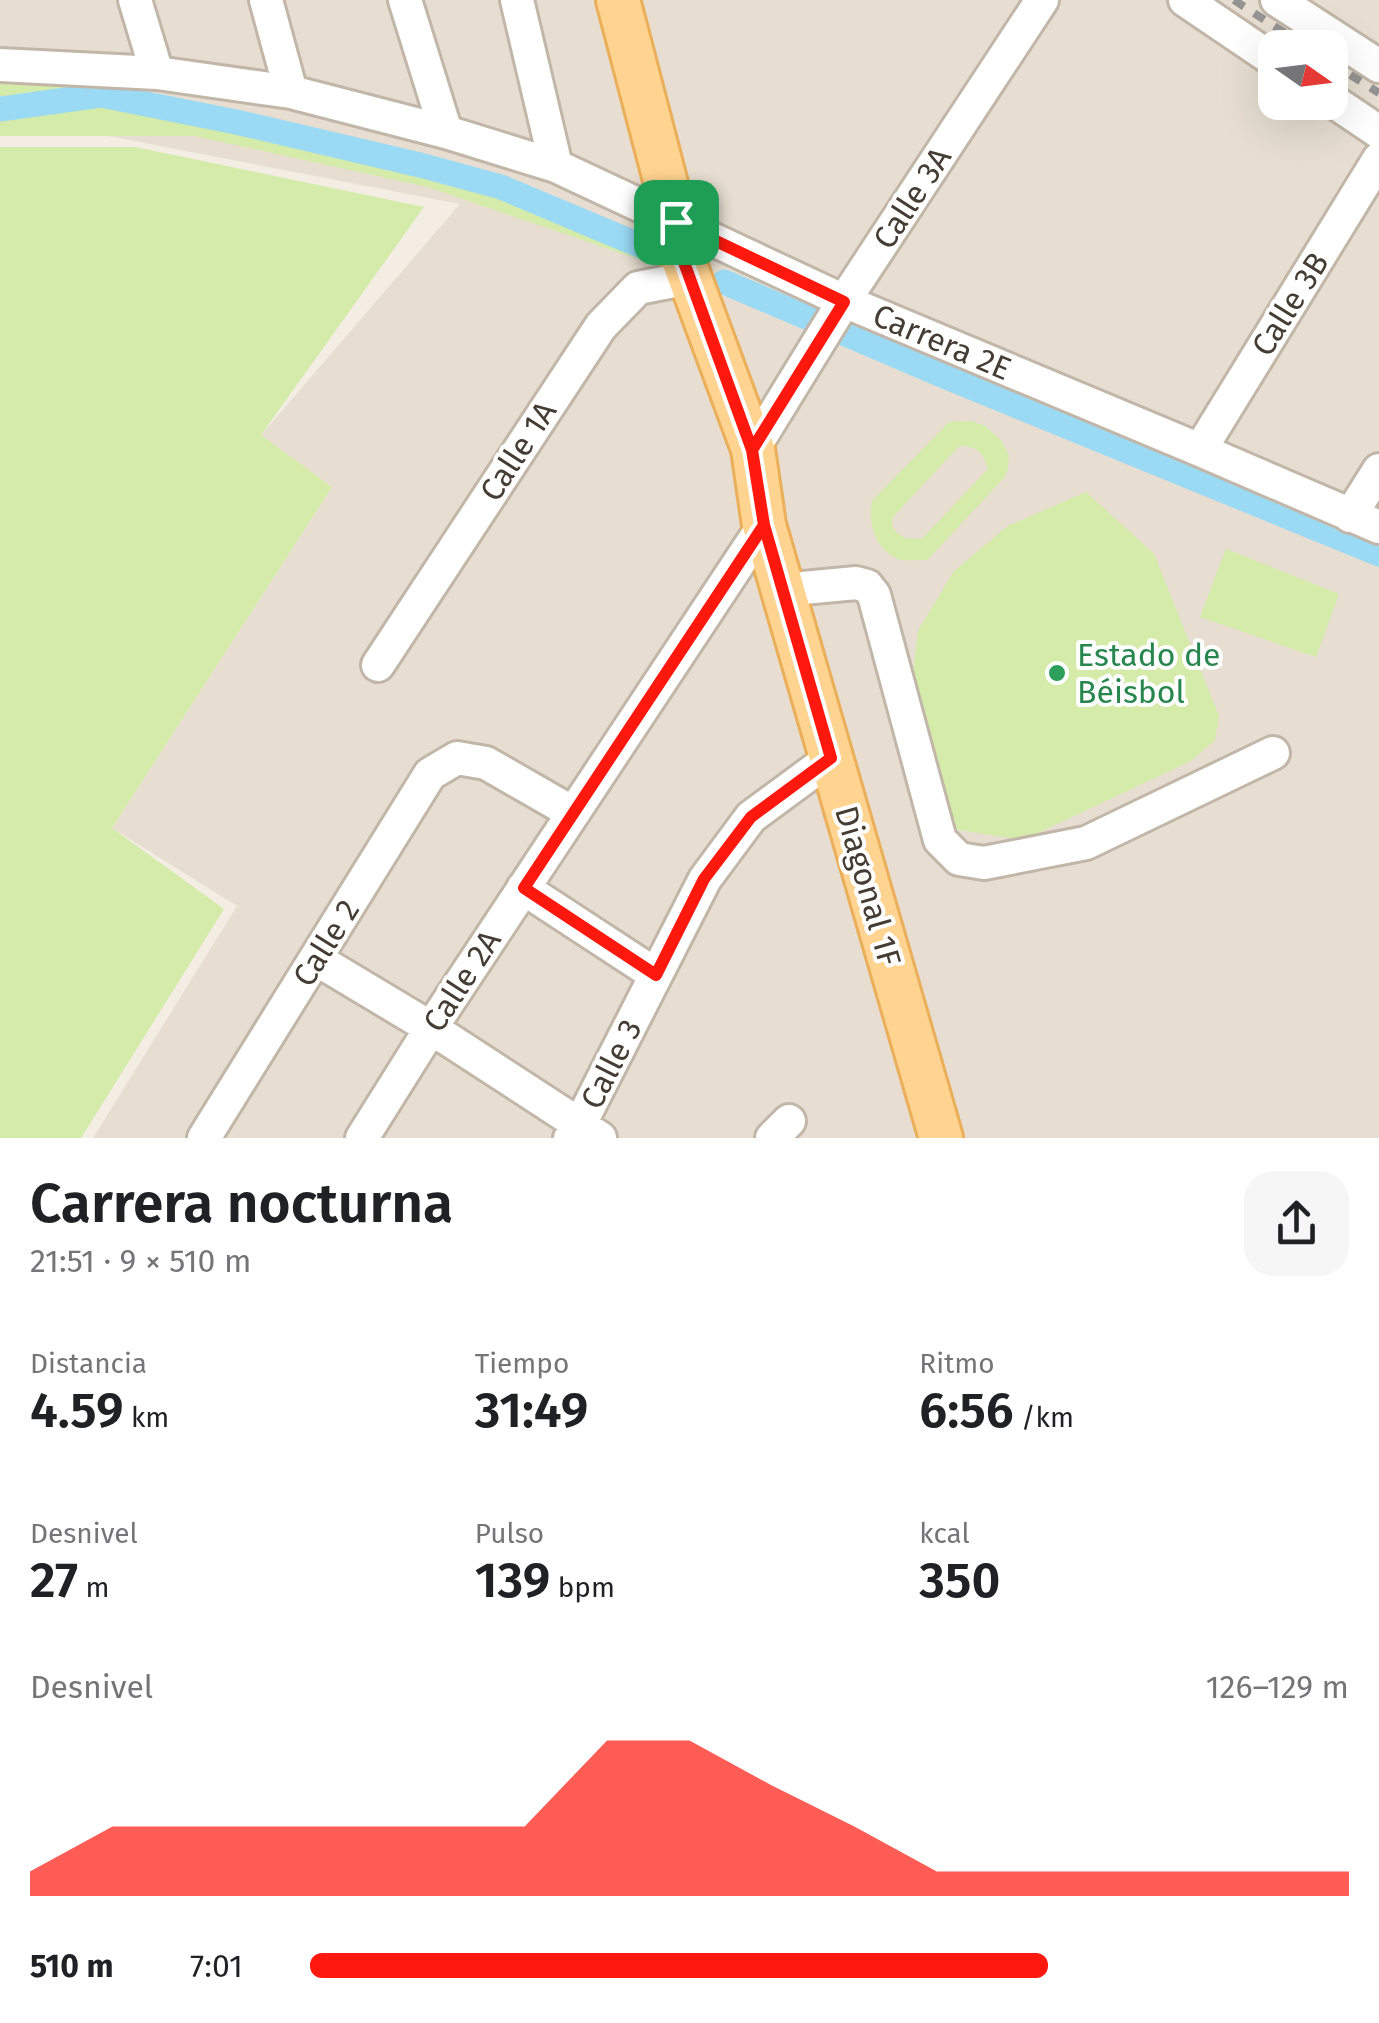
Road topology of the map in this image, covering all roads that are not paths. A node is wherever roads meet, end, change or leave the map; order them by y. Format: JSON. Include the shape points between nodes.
{"nodes":[{"id":1,"x":135,"y":0,"type":"edge"},
{"id":2,"x":266,"y":0,"type":"edge"},
{"id":3,"x":405,"y":0,"type":"edge"},
{"id":4,"x":517,"y":0,"type":"edge"},
{"id":5,"x":618,"y":0,"type":"edge"},
{"id":6,"x":1042,"y":0,"type":"edge"},
{"id":7,"x":1185,"y":0,"type":"edge"},
{"id":8,"x":1277,"y":0,"type":"edge"},
{"id":9,"x":1258,"y":49,"type":"edge"},
{"id":10,"x":0,"y":65,"type":"edge"},
{"id":11,"x":1379,"y":66,"type":"edge"},
{"id":12,"x":157,"y":73,"type":"junction"},
{"id":13,"x":291,"y":92,"type":"junction"},
{"id":14,"x":1348,"y":111,"type":"edge"},
{"id":15,"x":446,"y":132,"type":"junction"},
{"id":16,"x":1379,"y":132,"type":"edge"},
{"id":17,"x":1379,"y":158,"type":"edge"},
{"id":18,"x":556,"y":166,"type":"junction"},
{"id":19,"x":687,"y":266,"type":"junction"},
{"id":20,"x":841,"y":306,"type":"junction"},
{"id":21,"x":752,"y":450,"type":"junction"},
{"id":22,"x":1200,"y":450,"type":"junction"},
{"id":23,"x":1379,"y":470,"type":"edge"},
{"id":24,"x":1365,"y":521,"type":"edge"},
{"id":25,"x":764,"y":525,"type":"junction"},
{"id":26,"x":782,"y":590,"type":"junction"},
{"id":27,"x":378,"y":665,"type":"dead end"},
{"id":28,"x":1272,"y":753,"type":"dead end"},
{"id":29,"x":831,"y":758,"type":"junction"},
{"id":30,"x":573,"y":813,"type":"junction"},
{"id":31,"x":524,"y":888,"type":"junction"},
{"id":32,"x":316,"y":959,"type":"junction"},
{"id":33,"x":656,"y":975,"type":"junction"},
{"id":34,"x":430,"y":1028,"type":"junction"},
{"id":35,"x":584,"y":1133,"type":"edge"},
{"id":36,"x":204,"y":1138,"type":"edge"},
{"id":37,"x":362,"y":1138,"type":"edge"},
{"id":38,"x":941,"y":1138,"type":"edge"}],
"edges":[{"from":1,"to":12,"type":"street"},
{"from":2,"to":13,"type":"street"},
{"from":3,"to":15,"type":"street"},
{"from":4,"to":18,"type":"street"},
{"from":5,"to":19,"type":"main road","name":"Diagonal 1F"},
{"from":6,"to":20,"type":"street","name":"Calle 3A"},
{"from":7,"to":9,"type":"street"},
{"from":8,"to":11,"type":"street"},
{"from":10,"to":12,"type":"street","name":"Carrera 2E"},
{"from":12,"to":13,"type":"street","name":"Carrera 2E"},
{"from":13,"to":15,"type":"street","name":"Carrera 2E"},
{"from":14,"to":16,"type":"street"},
{"from":15,"to":18,"type":"street","name":"Carrera 2E"},
{"from":17,"to":22,"type":"street","name":"Calle 3B"},
{"from":18,"to":19,"type":"street","name":"Carrera 2E"},
{"from":19,"to":20,"type":"street","name":"Carrera 2E"},
{"from":19,"to":21,"type":"main road","name":"Diagonal 1F"},
{"from":19,"to":27,"type":"street","name":"Calle 1A","via":[[638,288],[601,326]]},
{"from":20,"to":21,"type":"street","name":"Calle 3A"},
{"from":20,"to":22,"type":"street","name":"Carrera 2E"},
{"from":21,"to":25,"type":"main road","name":"Diagonal 1F"},
{"from":22,"to":24,"type":"street","name":"Carrera 2E"},
{"from":23,"to":24,"type":"street"},
{"from":25,"to":26,"type":"main road","name":"Diagonal 1F"},
{"from":25,"to":30,"type":"street","name":"Calle 2A"},
{"from":26,"to":28,"type":"street","via":[[868,586],[940,840],[959,860],[984,863],[1086,842]]},
{"from":26,"to":29,"type":"main road","name":"Diagonal 1F"},
{"from":29,"to":33,"type":"street","name":"Calle 3","via":[[751,817],[704,879]]},
{"from":29,"to":38,"type":"main road","name":"Diagonal 1F"},
{"from":30,"to":31,"type":"street","name":"Calle 2A"},
{"from":30,"to":32,"type":"street","name":"Calle 2","via":[[486,763],[457,758],[430,774]]},
{"from":31,"to":33,"type":"street"},
{"from":31,"to":34,"type":"street","name":"Calle 2A"},
{"from":32,"to":34,"type":"street"},
{"from":32,"to":36,"type":"street","name":"Calle 2"},
{"from":33,"to":35,"type":"street","name":"Calle 3"},
{"from":34,"to":35,"type":"street"},
{"from":34,"to":37,"type":"street","name":"Calle 2A"}]}
